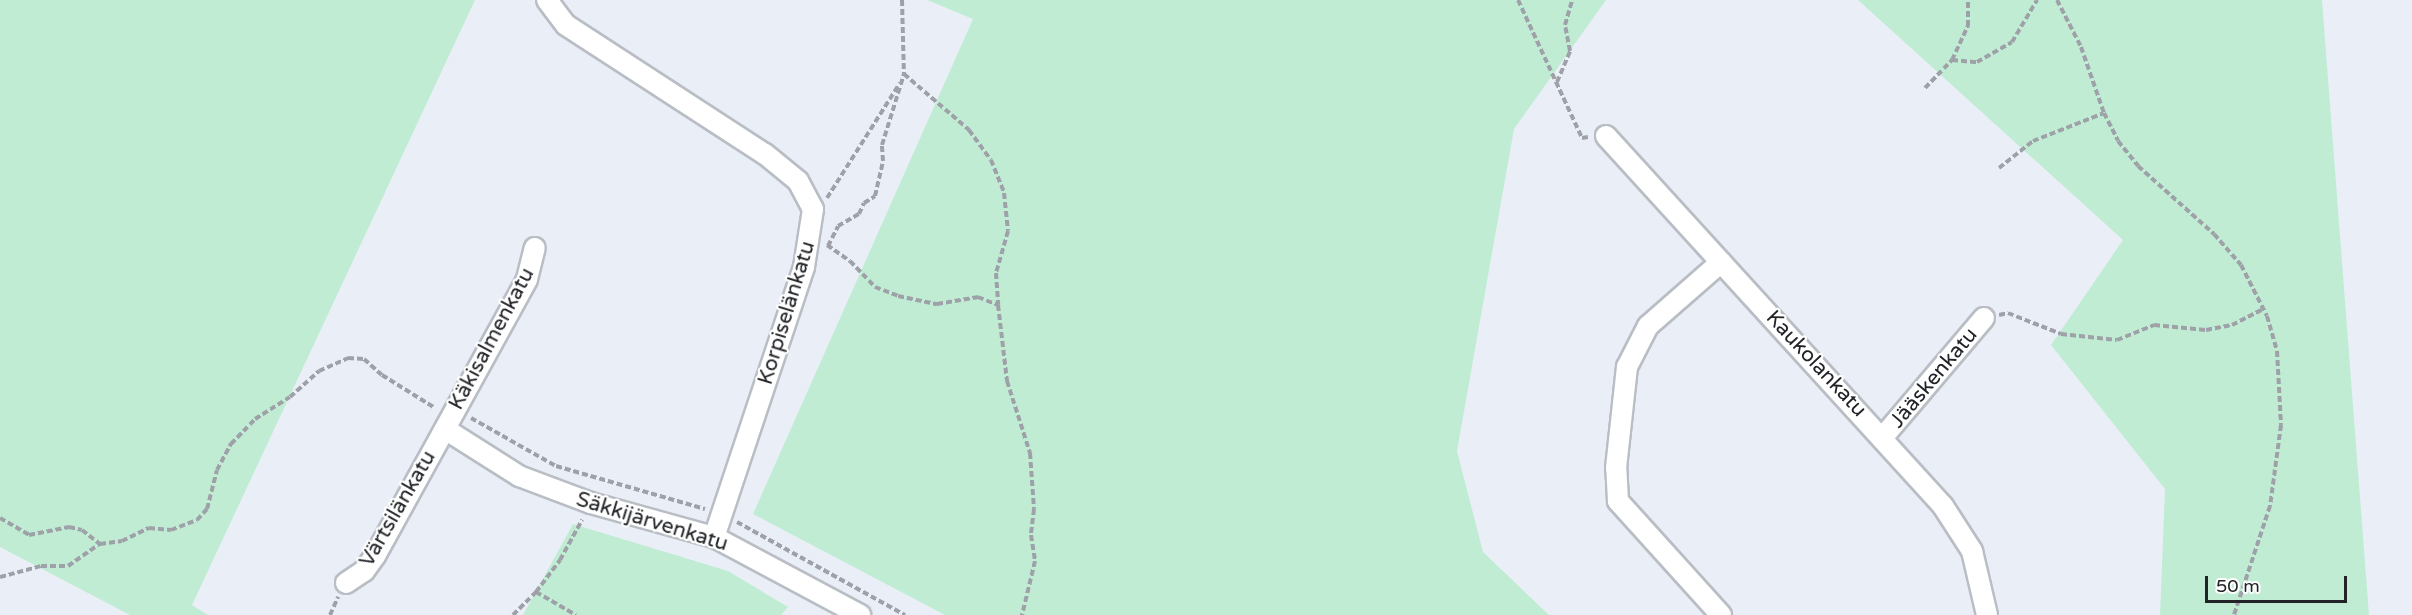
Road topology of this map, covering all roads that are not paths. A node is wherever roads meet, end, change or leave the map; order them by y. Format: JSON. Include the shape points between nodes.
{"nodes":[{"id":1,"x":547,"y":0,"type":"edge"},
{"id":2,"x":1606,"y":136,"type":"road end"},
{"id":3,"x":535,"y":248,"type":"dead end"},
{"id":4,"x":1721,"y":262,"type":"junction"},
{"id":5,"x":1984,"y":318,"type":"road end"},
{"id":6,"x":448,"y":423,"type":"junction"},
{"id":7,"x":1883,"y":437,"type":"junction"},
{"id":8,"x":714,"y":537,"type":"junction"},
{"id":9,"x":346,"y":584,"type":"dead end"},
{"id":10,"x":860,"y":615,"type":"edge"},
{"id":11,"x":1721,"y":615,"type":"edge"},
{"id":12,"x":1987,"y":615,"type":"edge"}],
"edges":[{"from":1,"to":8,"type":"street","name":"Korpiselänkatu","via":[[566,25],[780,165],[798,181],[813,213],[820,243]]},
{"from":2,"to":4,"type":"street","name":"Kaukolankatu"},
{"from":3,"to":6,"type":"street","name":"Käkisalmenkatu","via":[[527,279]]},
{"from":4,"to":7,"type":"street","name":"Kaukolankatu"},
{"from":4,"to":11,"type":"street","via":[[1648,326],[1627,367],[1616,468],[1618,501]]},
{"from":5,"to":7,"type":"street","name":"Jääskenkatu"},
{"from":6,"to":8,"type":"street","name":"Säkkijärvenkatu","via":[[519,476],[591,503]]},
{"from":6,"to":9,"type":"street","name":"Värtsilänkatu","via":[[375,555],[364,571]]},
{"from":7,"to":12,"type":"street","name":"Kaukolankatu","via":[[1961,530],[1978,570]]},
{"from":8,"to":10,"type":"street","name":"Säkkijärvenkatu"}]}
